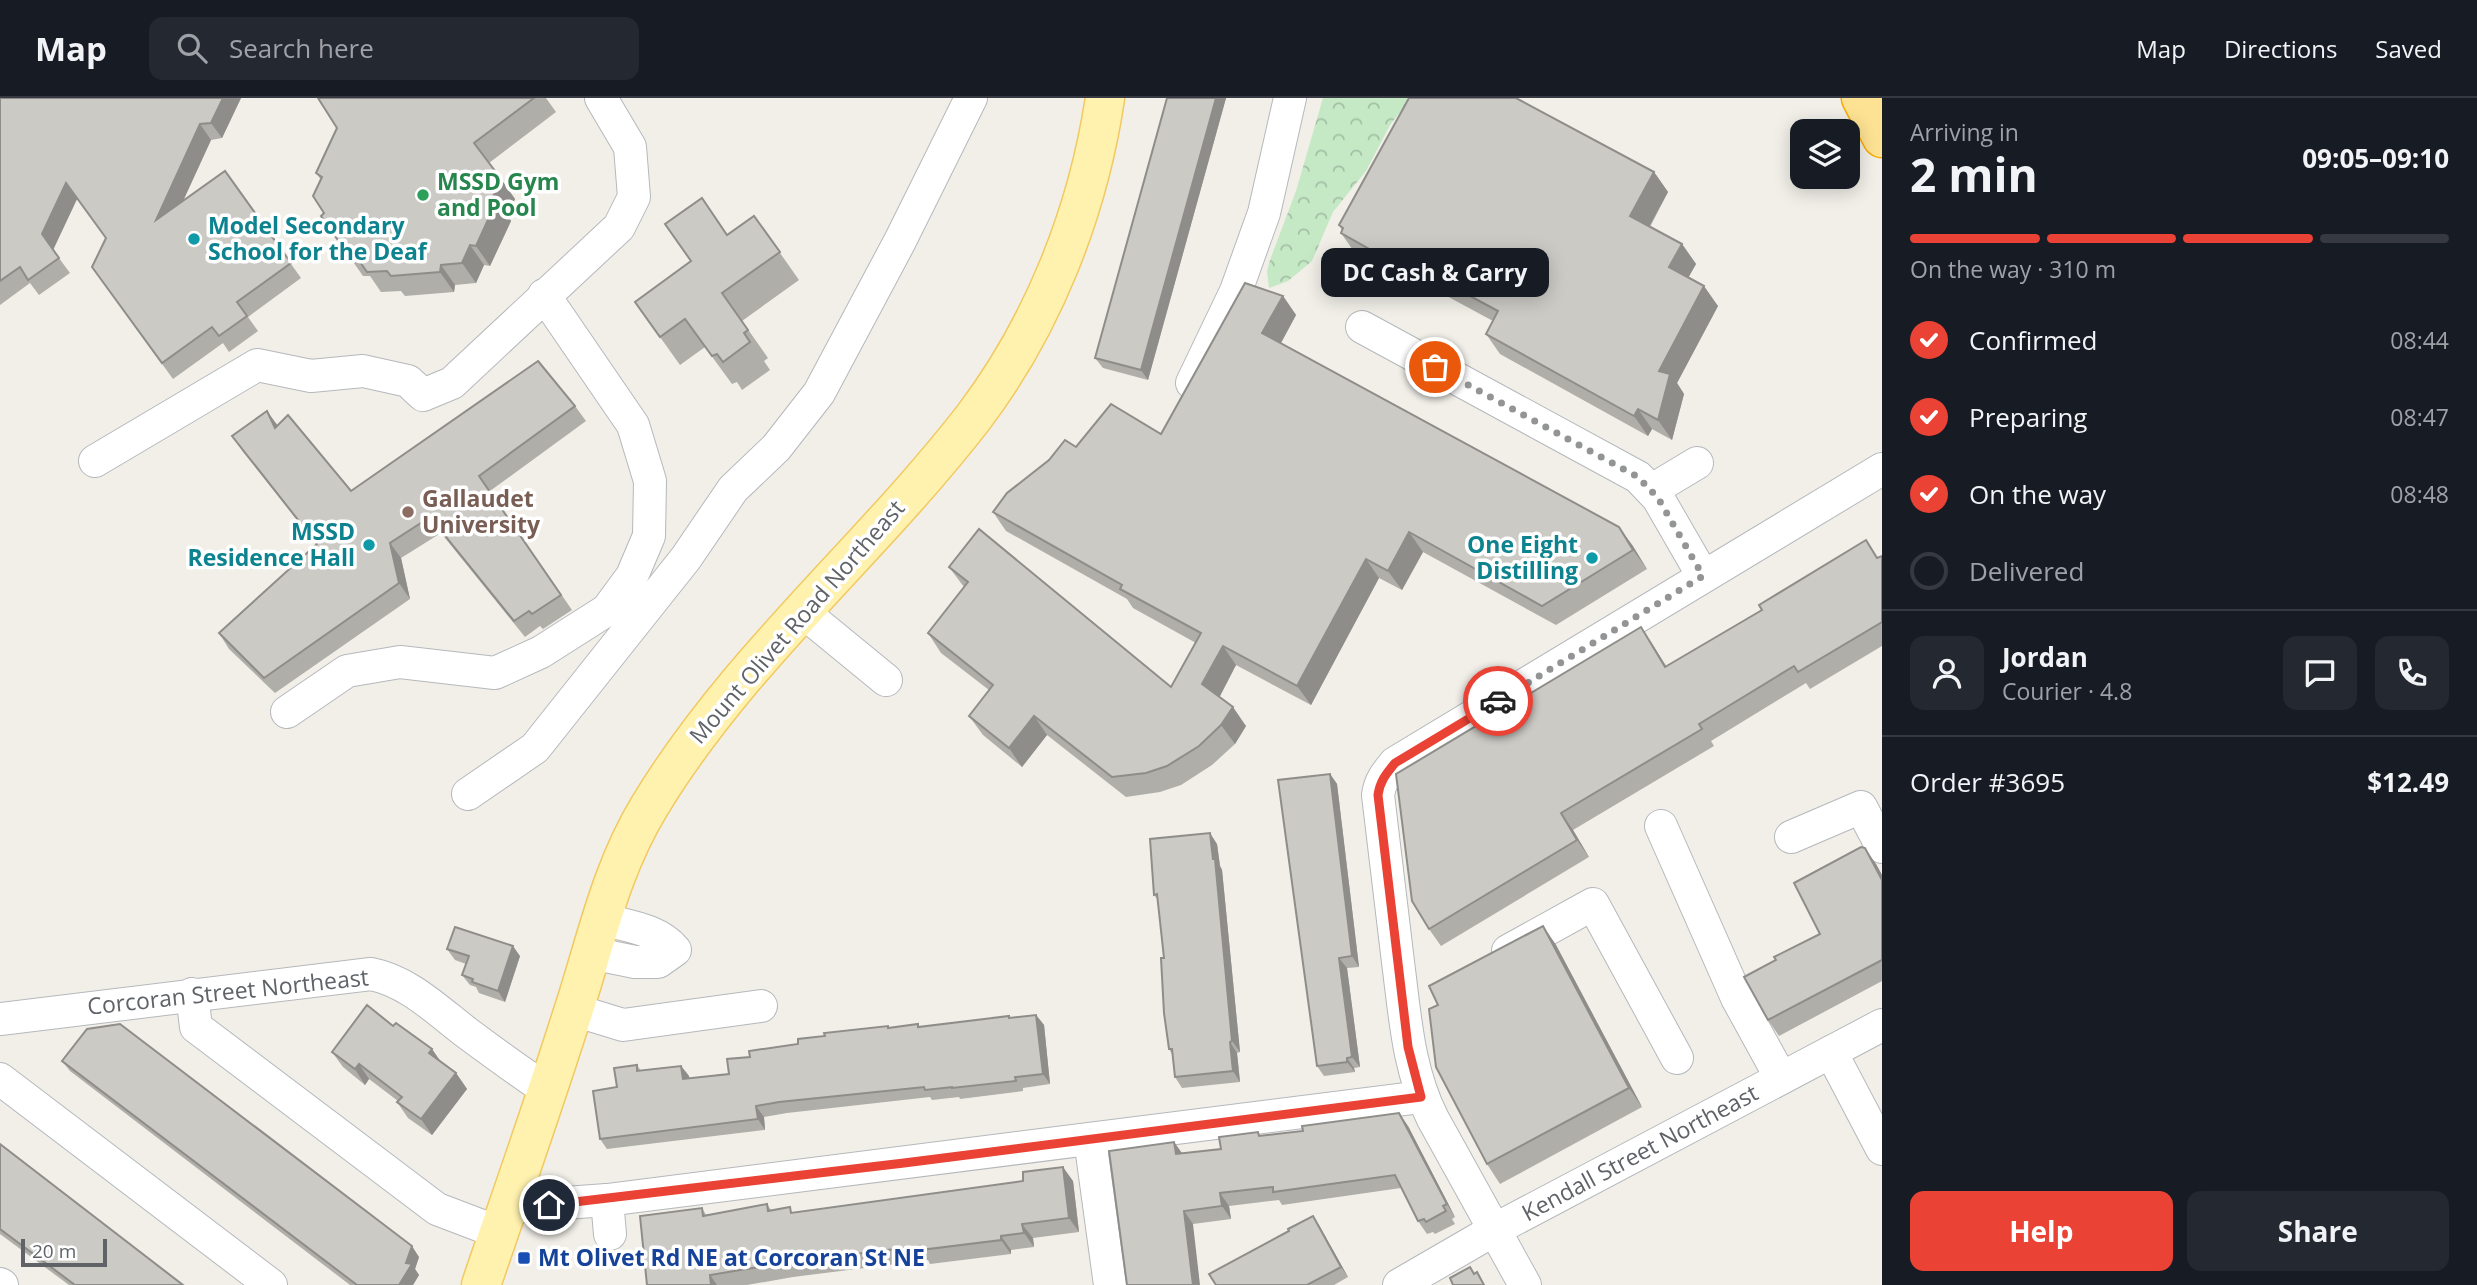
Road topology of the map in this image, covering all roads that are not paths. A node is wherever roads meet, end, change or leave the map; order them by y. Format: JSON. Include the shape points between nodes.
{"nodes":[{"id":1,"x":601,"y":98,"type":"edge"},
{"id":2,"x":971,"y":98,"type":"edge"},
{"id":3,"x":1105,"y":98,"type":"edge"},
{"id":4,"x":1290,"y":98,"type":"edge"},
{"id":5,"x":1861,"y":98,"type":"edge"},
{"id":6,"x":1882,"y":138,"type":"edge"},
{"id":7,"x":544,"y":295,"type":"junction"},
{"id":8,"x":1362,"y":327,"type":"dead end"},
{"id":9,"x":1192,"y":384,"type":"edge"},
{"id":10,"x":95,"y":461,"type":"dead end"},
{"id":11,"x":1697,"y":463,"type":"dead end"},
{"id":12,"x":1882,"y":469,"type":"edge"},
{"id":13,"x":1652,"y":490,"type":"junction"},
{"id":14,"x":1703,"y":576,"type":"junction"},
{"id":15,"x":803,"y":612,"type":"junction"},
{"id":16,"x":886,"y":680,"type":"dead end"},
{"id":17,"x":287,"y":712,"type":"dead end"},
{"id":18,"x":467,"y":794,"type":"dead end"},
{"id":19,"x":1661,"y":827,"type":"dead end"},
{"id":20,"x":1791,"y":837,"type":"dead end"},
{"id":21,"x":1882,"y":847,"type":"edge"},
{"id":22,"x":1479,"y":967,"type":"edge"},
{"id":23,"x":1434,"y":989,"type":"edge"},
{"id":24,"x":192,"y":994,"type":"junction"},
{"id":25,"x":1403,"y":1002,"type":"junction"},
{"id":26,"x":761,"y":1006,"type":"dead end"},
{"id":27,"x":574,"y":1010,"type":"junction"},
{"id":28,"x":0,"y":1018,"type":"edge"},
{"id":29,"x":1882,"y":1024,"type":"edge"},
{"id":30,"x":1831,"y":1052,"type":"junction"},
{"id":31,"x":1677,"y":1058,"type":"dead end"},
{"id":32,"x":1782,"y":1078,"type":"junction"},
{"id":33,"x":0,"y":1079,"type":"edge"},
{"id":34,"x":547,"y":1090,"type":"junction"},
{"id":35,"x":1421,"y":1097,"type":"junction"},
{"id":36,"x":1090,"y":1139,"type":"junction"},
{"id":37,"x":1882,"y":1149,"type":"edge"},
{"id":38,"x":607,"y":1200,"type":"junction"},
{"id":39,"x":504,"y":1220,"type":"junction"},
{"id":40,"x":1494,"y":1230,"type":"junction"},
{"id":41,"x":610,"y":1234,"type":"dead end"},
{"id":42,"x":271,"y":1285,"type":"edge"},
{"id":43,"x":481,"y":1285,"type":"edge"},
{"id":44,"x":1110,"y":1285,"type":"edge"},
{"id":45,"x":1399,"y":1285,"type":"edge"},
{"id":46,"x":1525,"y":1285,"type":"edge"}],
"edges":[{"from":1,"to":7,"type":"street","via":[[630,147],[634,197],[619,227]]},
{"from":2,"to":18,"type":"street","via":[[819,393],[776,448],[733,489],[686,558],[535,748]]},
{"from":3,"to":15,"type":"main road","name":"Mount Olivet Road Northeast","via":[[1088,179],[1066,248],[1016,352],[952,444]]},
{"from":4,"to":9,"type":"street","via":[[1264,214],[1236,291]]},
{"from":5,"to":6,"type":"highway"},
{"from":7,"to":10,"type":"street","via":[[452,383],[423,394],[408,381],[363,371],[311,376],[257,365]]},
{"from":7,"to":17,"type":"street","via":[[633,425],[650,481],[649,536],[632,576],[607,610],[541,652],[495,673],[400,662],[347,671]]},
{"from":8,"to":13,"type":"street","via":[[1630,471]]},
{"from":11,"to":13,"type":"street"},
{"from":12,"to":14,"type":"street"},
{"from":13,"to":14,"type":"street"},
{"from":14,"to":25,"type":"street","via":[[1395,763],[1384,776],[1378,795]]},
{"from":15,"to":16,"type":"street"},
{"from":15,"to":27,"type":"main road","name":"Mount Olivet Road Northeast","via":[[730,694],[664,783],[631,839]]},
{"from":19,"to":32,"type":"street","via":[[1737,998]]},
{"from":20,"to":21,"type":"street","via":[[1861,807]]},
{"from":22,"to":31,"type":"street","via":[[1593,904]]},
{"from":23,"to":25,"type":"street"},
{"from":24,"to":28,"type":"street","name":"Corcoran Street Northeast"},
{"from":24,"to":34,"type":"street","name":"Corcoran Street Northeast","via":[[371,974],[386,977]]},
{"from":24,"to":39,"type":"street","via":[[196,1027],[437,1209]]},
{"from":25,"to":35,"type":"street"},
{"from":26,"to":27,"type":"street","via":[[623,1026]]},
{"from":27,"to":34,"type":"main road","name":"Mount Olivet Road Northeast"},
{"from":29,"to":30,"type":"street","name":"Kendall Street Northeast"},
{"from":30,"to":32,"type":"street","name":"Kendall Street Northeast"},
{"from":30,"to":37,"type":"street"},
{"from":32,"to":40,"type":"street","name":"Kendall Street Northeast"},
{"from":33,"to":42,"type":"street"},
{"from":34,"to":39,"type":"main road","name":"Mount Olivet Road Northeast"},
{"from":35,"to":36,"type":"street"},
{"from":35,"to":40,"type":"street"},
{"from":36,"to":38,"type":"street"},
{"from":36,"to":44,"type":"street"},
{"from":38,"to":39,"type":"street"},
{"from":38,"to":41,"type":"street"},
{"from":39,"to":43,"type":"main road","name":"Mount Olivet Road Northeast"},
{"from":40,"to":45,"type":"street","name":"Kendall Street Northeast"},
{"from":40,"to":46,"type":"street"}]}
